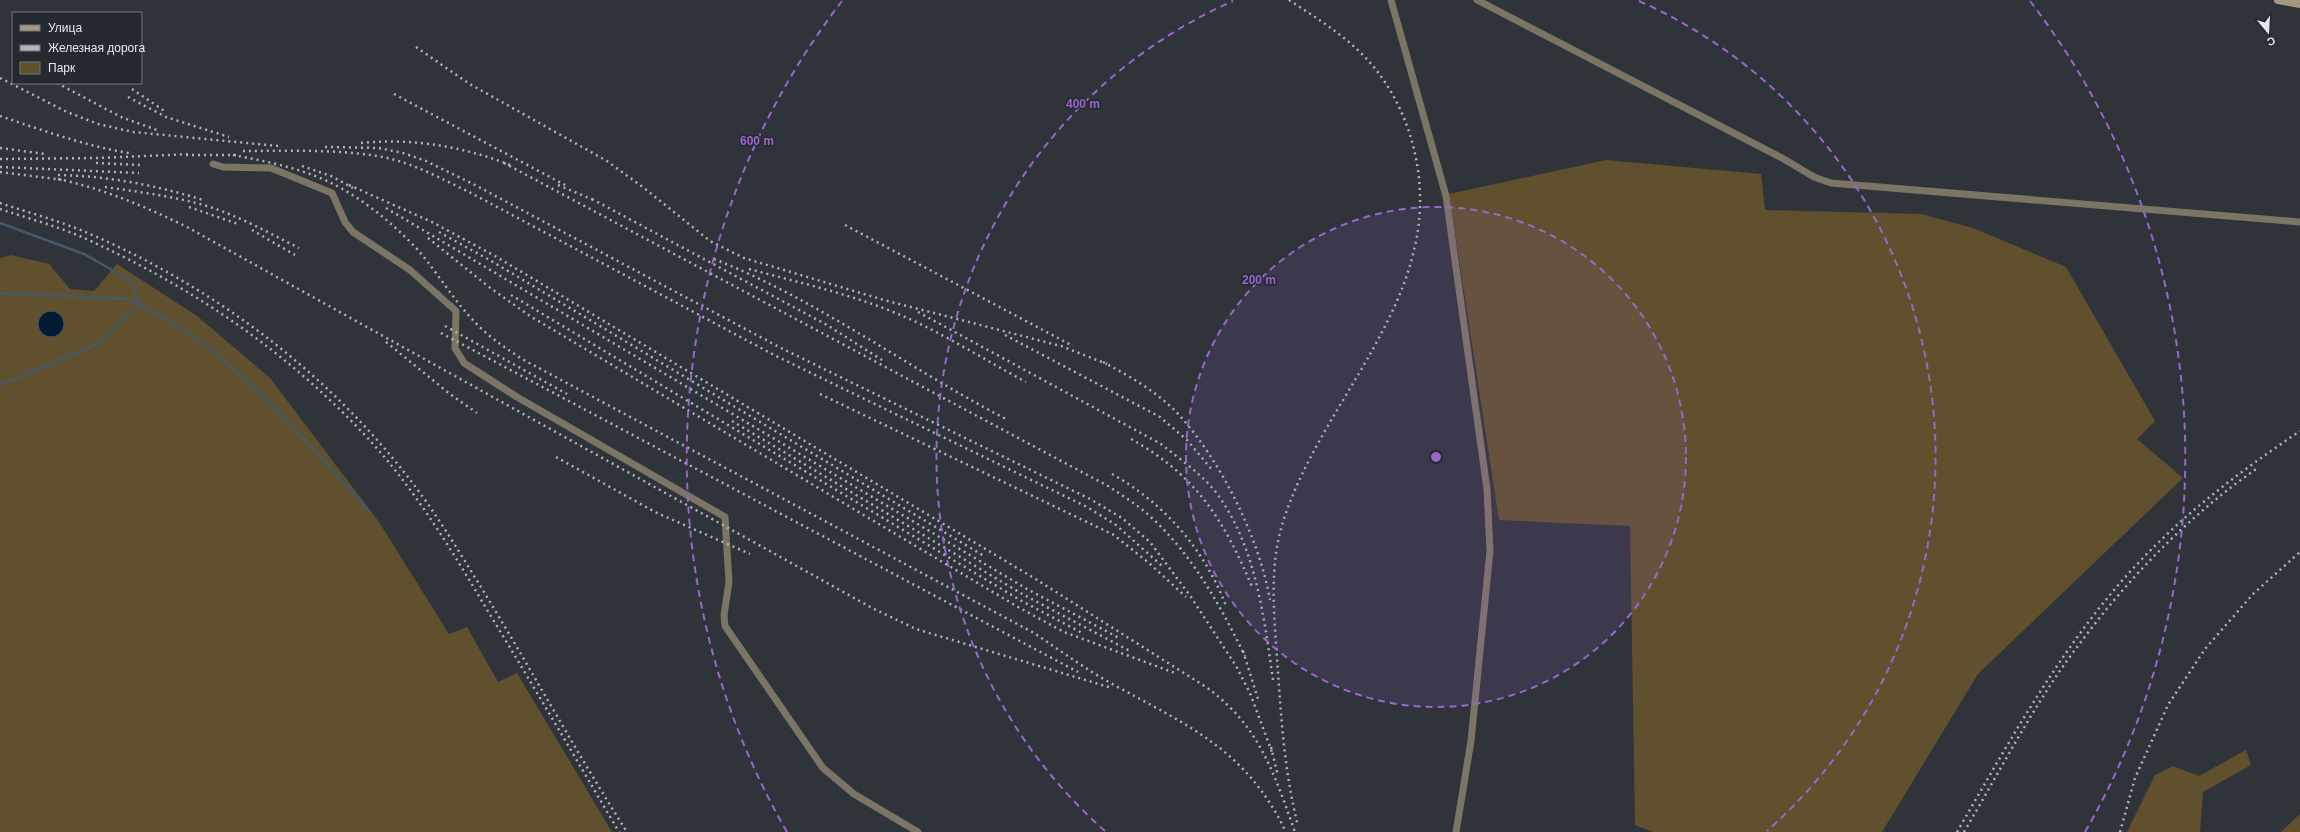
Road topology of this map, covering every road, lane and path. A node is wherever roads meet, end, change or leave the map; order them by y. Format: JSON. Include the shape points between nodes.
{"nodes":[{"id":1,"x":1390,"y":0,"type":"edge"},
{"id":2,"x":1477,"y":0,"type":"edge"},
{"id":3,"x":2278,"y":0,"type":"edge"},
{"id":4,"x":2300,"y":4,"type":"edge"},
{"id":5,"x":213,"y":164,"type":"dead end"},
{"id":6,"x":2300,"y":222,"type":"edge"},
{"id":7,"x":918,"y":832,"type":"edge"},
{"id":8,"x":1456,"y":832,"type":"edge"}],
"edges":[{"from":1,"to":8,"type":"street","via":[[1446,196],[1487,489],[1490,551],[1471,741]]},
{"from":2,"to":6,"type":"street","via":[[1814,177],[1832,183]]},
{"from":3,"to":4,"type":"main road"},
{"from":5,"to":7,"type":"street","via":[[223,167],[271,168],[332,193],[345,222],[353,232],[410,270],[456,312],[455,348],[464,363],[517,397],[725,518],[728,582],[725,626],[823,768],[854,794]]}]}
